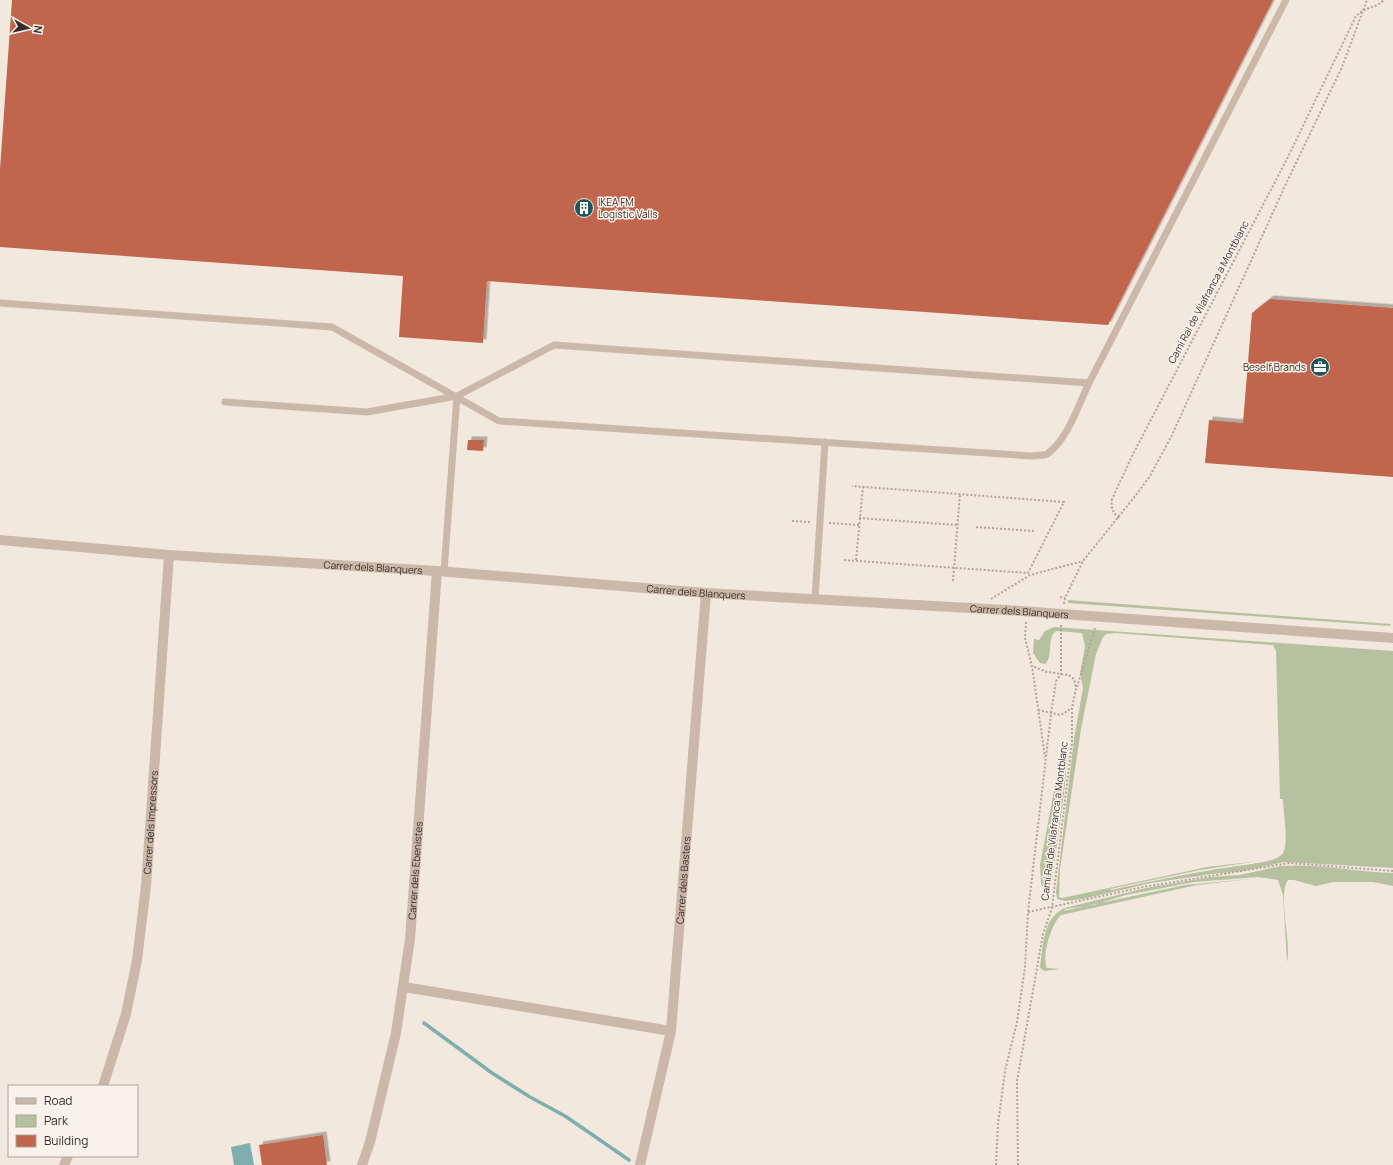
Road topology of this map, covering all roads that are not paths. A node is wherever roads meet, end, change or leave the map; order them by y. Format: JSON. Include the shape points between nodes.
{"nodes":[{"id":1,"x":1286,"y":0,"type":"edge"},
{"id":2,"x":0,"y":303,"type":"edge"},
{"id":3,"x":1089,"y":383,"type":"junction"},
{"id":4,"x":457,"y":396,"type":"junction"},
{"id":5,"x":225,"y":402,"type":"dead end"},
{"id":6,"x":825,"y":442,"type":"junction"},
{"id":7,"x":0,"y":540,"type":"edge"},
{"id":8,"x":169,"y":555,"type":"junction"},
{"id":9,"x":440,"y":571,"type":"junction"},
{"id":10,"x":706,"y":592,"type":"junction"},
{"id":11,"x":815,"y":599,"type":"junction"},
{"id":12,"x":1393,"y":638,"type":"edge"},
{"id":13,"x":404,"y":987,"type":"junction"},
{"id":14,"x":671,"y":1031,"type":"junction"},
{"id":15,"x":104,"y":1085,"type":"edge"},
{"id":16,"x":362,"y":1165,"type":"edge"},
{"id":17,"x":640,"y":1165,"type":"edge"}],
"edges":[{"from":1,"to":3,"type":"lane"},
{"from":2,"to":4,"type":"lane","via":[[332,327]]},
{"from":3,"to":4,"type":"lane","via":[[554,345]]},
{"from":3,"to":6,"type":"lane","via":[[1058,444],[1046,455]]},
{"from":4,"to":5,"type":"lane","via":[[367,412]]},
{"from":4,"to":6,"type":"lane","via":[[499,421]]},
{"from":4,"to":9,"type":"lane"},
{"from":6,"to":11,"type":"lane"},
{"from":7,"to":8,"type":"street","name":"Carrer dels Blanquers"},
{"from":8,"to":9,"type":"street","name":"Carrer dels Blanquers"},
{"from":8,"to":15,"type":"street","name":"Carrer dels Impressors","via":[[141,923],[126,1014]]},
{"from":9,"to":10,"type":"street","name":"Carrer dels Blanquers"},
{"from":9,"to":13,"type":"street","name":"Carrer dels Ebenistes"},
{"from":10,"to":11,"type":"street","name":"Carrer dels Blanquers"},
{"from":10,"to":14,"type":"street","name":"Carrer dels Basters"},
{"from":11,"to":12,"type":"street","name":"Carrer dels Blanquers"},
{"from":13,"to":14,"type":"street"},
{"from":13,"to":16,"type":"street","name":"Carrer dels Ebenistes","via":[[396,1033],[370,1142]]},
{"from":14,"to":17,"type":"street","name":"Carrer dels Basters"}]}
